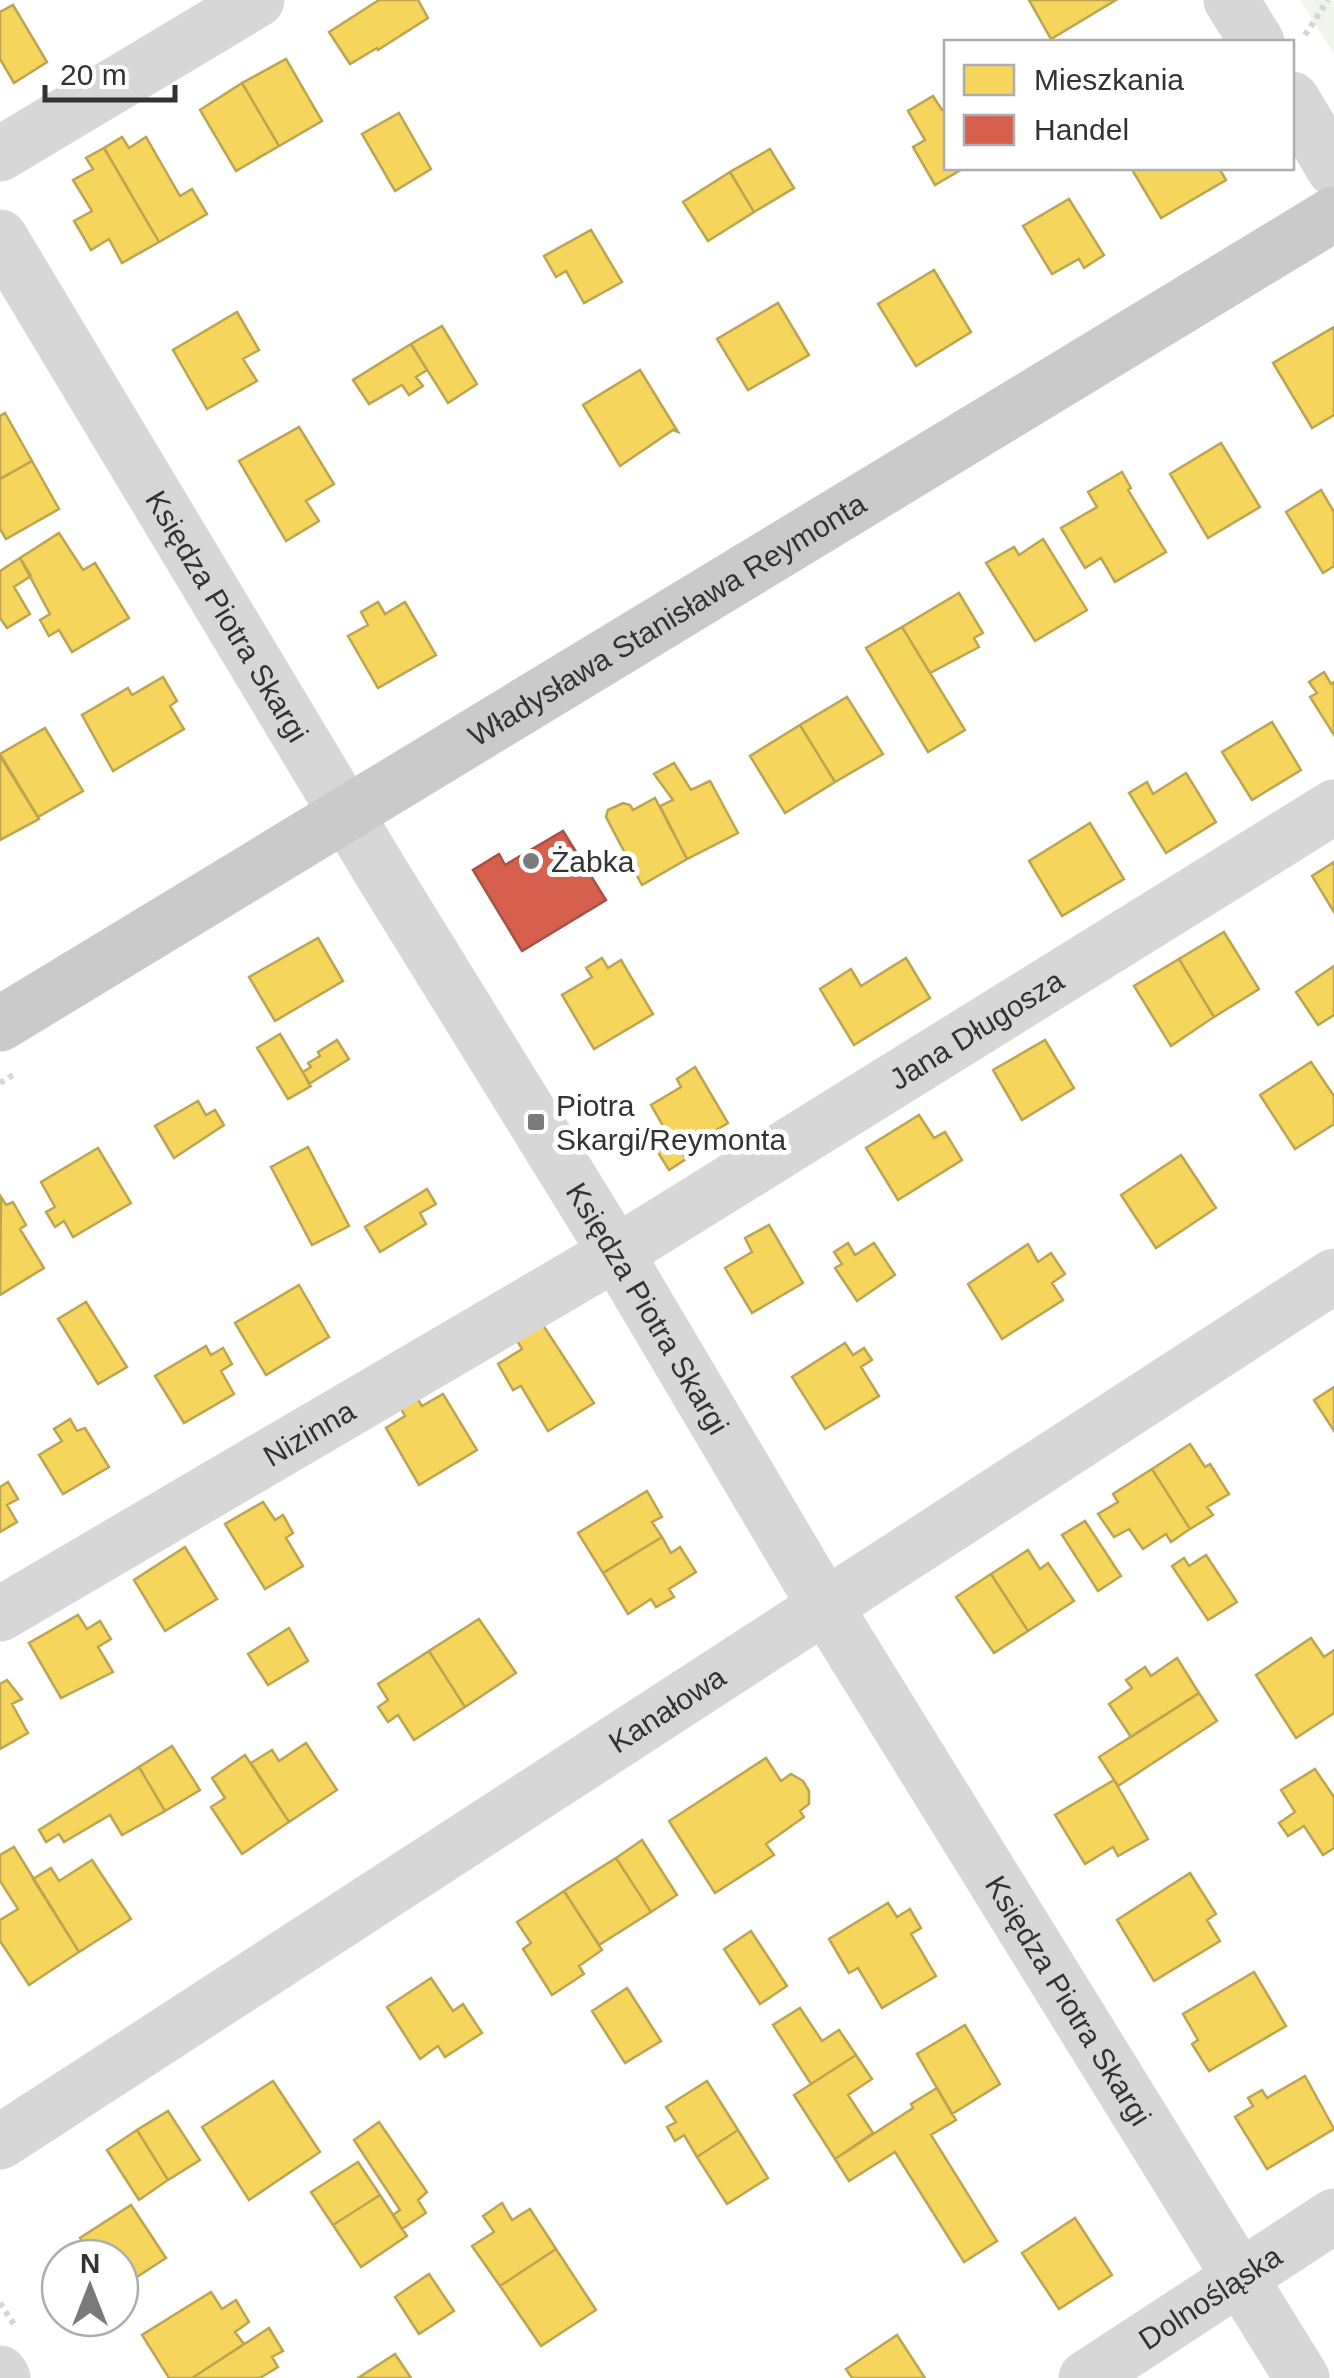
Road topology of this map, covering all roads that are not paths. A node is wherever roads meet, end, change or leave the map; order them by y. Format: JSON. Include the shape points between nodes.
{"nodes":[{"id":1,"x":257,"y":0,"type":"edge"},
{"id":2,"x":1231,"y":0,"type":"edge"},
{"id":3,"x":1281,"y":39,"type":"edge"},
{"id":4,"x":1294,"y":102,"type":"edge"},
{"id":5,"x":0,"y":154,"type":"edge"},
{"id":6,"x":1334,"y":169,"type":"edge"},
{"id":7,"x":1334,"y":214,"type":"edge"},
{"id":8,"x":0,"y":236,"type":"edge"},
{"id":9,"x":1334,"y":807,"type":"edge"},
{"id":10,"x":345,"y":813,"type":"junction"},
{"id":11,"x":0,"y":1024,"type":"edge"},
{"id":12,"x":616,"y":1253,"type":"junction"},
{"id":13,"x":1334,"y":1276,"type":"edge"},
{"id":14,"x":825,"y":1606,"type":"junction"},
{"id":15,"x":0,"y":1614,"type":"edge"},
{"id":16,"x":0,"y":2142,"type":"edge"},
{"id":17,"x":1334,"y":2216,"type":"edge"},
{"id":18,"x":1239,"y":2278,"type":"junction"},
{"id":19,"x":1086,"y":2378,"type":"edge"},
{"id":20,"x":1302,"y":2378,"type":"edge"}],
"edges":[{"from":1,"to":5,"type":"street"},
{"from":2,"to":3,"type":"street"},
{"from":4,"to":6,"type":"street"},
{"from":7,"to":10,"type":"main road","name":"Władysława Stanisława Reymonta"},
{"from":8,"to":10,"type":"street","name":"Księdza Piotra Skargi"},
{"from":9,"to":12,"type":"street","name":"Jana Długosza"},
{"from":10,"to":11,"type":"main road","name":"Władysława Stanisława Reymonta"},
{"from":10,"to":12,"type":"street","name":"Księdza Piotra Skargi"},
{"from":12,"to":14,"type":"street","name":"Księdza Piotra Skargi"},
{"from":12,"to":15,"type":"street","name":"Nizinna"},
{"from":13,"to":14,"type":"street","name":"Kanałowa"},
{"from":14,"to":16,"type":"street","name":"Kanałowa"},
{"from":14,"to":18,"type":"street","name":"Księdza Piotra Skargi"},
{"from":17,"to":18,"type":"street","name":"Dolnośląska"},
{"from":18,"to":19,"type":"street","name":"Dolnośląska"},
{"from":18,"to":20,"type":"street","name":"Księdza Piotra Skargi"}]}
